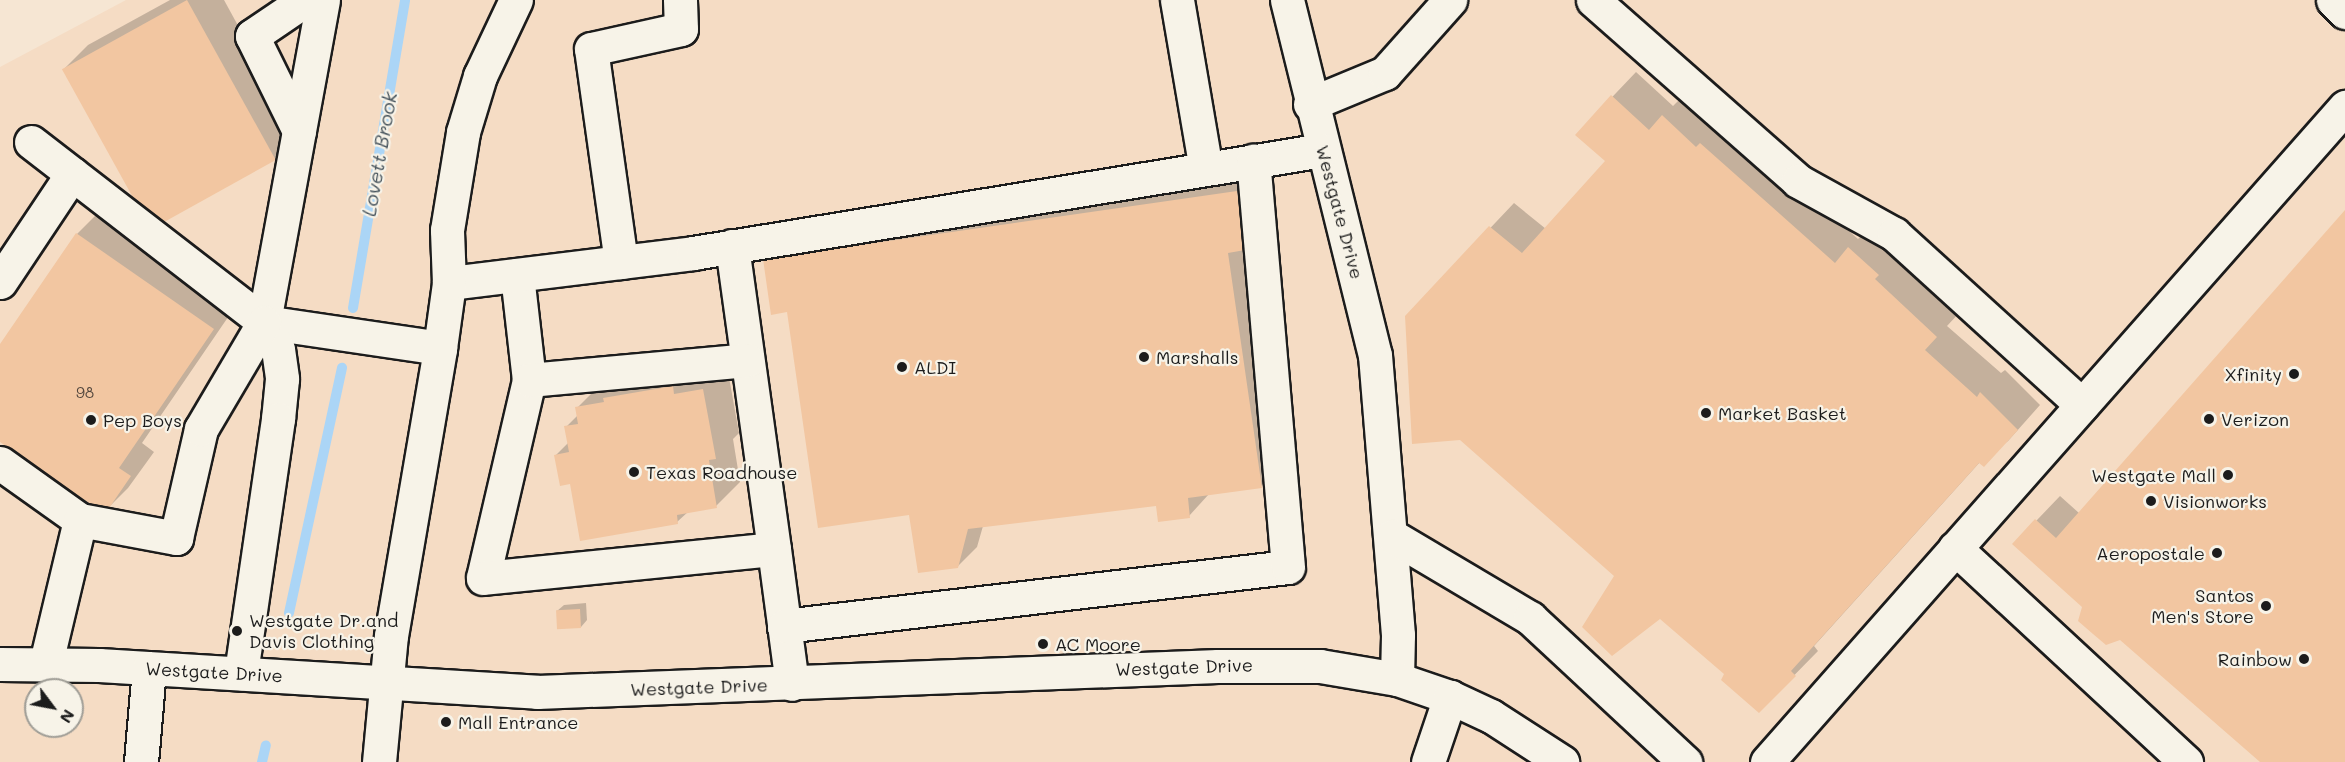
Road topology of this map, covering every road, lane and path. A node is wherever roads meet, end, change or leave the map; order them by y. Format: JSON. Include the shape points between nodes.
{"nodes":[{"id":1,"x":305,"y":0,"type":"edge"},
{"id":2,"x":323,"y":0,"type":"edge"},
{"id":3,"x":516,"y":0,"type":"edge"},
{"id":4,"x":680,"y":0,"type":"edge"},
{"id":5,"x":1177,"y":0,"type":"edge"},
{"id":6,"x":1450,"y":0,"type":"edge"},
{"id":7,"x":1593,"y":0,"type":"edge"},
{"id":8,"x":2333,"y":0,"type":"edge"},
{"id":9,"x":1286,"y":7,"type":"edge"},
{"id":10,"x":2345,"y":12,"type":"edge"},
{"id":11,"x":1310,"y":104,"type":"junction"},
{"id":12,"x":2345,"y":107,"type":"edge"},
{"id":13,"x":299,"y":131,"type":"junction"},
{"id":14,"x":31,"y":142,"type":"dead end"},
{"id":15,"x":1323,"y":150,"type":"junction"},
{"id":16,"x":1253,"y":161,"type":"junction"},
{"id":17,"x":1206,"y":169,"type":"junction"},
{"id":18,"x":72,"y":174,"type":"junction"},
{"id":19,"x":732,"y":246,"type":"junction"},
{"id":20,"x":621,"y":262,"type":"junction"},
{"id":21,"x":517,"y":275,"type":"junction"},
{"id":22,"x":0,"y":282,"type":"edge"},
{"id":23,"x":449,"y":283,"type":"junction"},
{"id":24,"x":264,"y":322,"type":"junction"},
{"id":25,"x":441,"y":348,"type":"junction"},
{"id":26,"x":747,"y":360,"type":"junction"},
{"id":27,"x":529,"y":380,"type":"junction"},
{"id":28,"x":2082,"y":405,"type":"junction"},
{"id":29,"x":0,"y":463,"type":"edge"},
{"id":30,"x":80,"y":520,"type":"junction"},
{"id":31,"x":1392,"y":537,"type":"junction"},
{"id":32,"x":1955,"y":548,"type":"junction"},
{"id":33,"x":774,"y":549,"type":"junction"},
{"id":34,"x":784,"y":626,"type":"junction"},
{"id":35,"x":0,"y":663,"type":"edge"},
{"id":36,"x":46,"y":663,"type":"junction"},
{"id":37,"x":149,"y":668,"type":"junction"},
{"id":38,"x":241,"y":674,"type":"junction"},
{"id":39,"x":1397,"y":679,"type":"junction"},
{"id":40,"x":386,"y":684,"type":"junction"},
{"id":41,"x":792,"y":684,"type":"junction"},
{"id":42,"x":1450,"y":697,"type":"junction"},
{"id":43,"x":141,"y":762,"type":"edge"},
{"id":44,"x":379,"y":762,"type":"edge"},
{"id":45,"x":1428,"y":762,"type":"edge"},
{"id":46,"x":1562,"y":762,"type":"edge"},
{"id":47,"x":1685,"y":762,"type":"edge"},
{"id":48,"x":1767,"y":762,"type":"edge"},
{"id":49,"x":2186,"y":762,"type":"edge"}],
"edges":[{"from":1,"to":13,"type":"street","via":[[252,36]]},
{"from":2,"to":13,"type":"street"},
{"from":3,"to":23,"type":"street","via":[[480,76],[463,132],[447,230]]},
{"from":4,"to":20,"type":"street","via":[[681,29],[591,50]]},
{"from":5,"to":17,"type":"street"},
{"from":6,"to":11,"type":"street","via":[[1385,73]]},
{"from":7,"to":28,"type":"street","via":[[1798,181],[1894,234]]},
{"from":8,"to":10,"type":"street"},
{"from":9,"to":11,"type":"street","name":"Westgate Drive"},
{"from":11,"to":15,"type":"street","name":"Westgate Drive"},
{"from":12,"to":28,"type":"street"},
{"from":13,"to":24,"type":"street"},
{"from":14,"to":18,"type":"street"},
{"from":15,"to":16,"type":"street"},
{"from":15,"to":31,"type":"street","name":"Westgate Drive","via":[[1375,355]]},
{"from":16,"to":17,"type":"street"},
{"from":16,"to":34,"type":"street","via":[[1288,567]]},
{"from":17,"to":19,"type":"street"},
{"from":18,"to":22,"type":"street"},
{"from":18,"to":24,"type":"street"},
{"from":19,"to":20,"type":"street"},
{"from":19,"to":26,"type":"street"},
{"from":20,"to":21,"type":"street"},
{"from":21,"to":23,"type":"street"},
{"from":21,"to":27,"type":"street"},
{"from":23,"to":25,"type":"street"},
{"from":24,"to":25,"type":"street"},
{"from":24,"to":30,"type":"street","via":[[201,429],[176,538]]},
{"from":24,"to":38,"type":"street","via":[[278,349],[282,379]]},
{"from":25,"to":40,"type":"street"},
{"from":26,"to":27,"type":"street"},
{"from":26,"to":33,"type":"street"},
{"from":27,"to":33,"type":"street","via":[[483,578]]},
{"from":28,"to":32,"type":"street"},
{"from":29,"to":30,"type":"street"},
{"from":30,"to":36,"type":"street"},
{"from":31,"to":39,"type":"street","name":"Westgate Drive"},
{"from":31,"to":47,"type":"street","via":[[1530,618]]},
{"from":32,"to":48,"type":"street"},
{"from":32,"to":49,"type":"street"},
{"from":33,"to":34,"type":"street"},
{"from":34,"to":41,"type":"street"},
{"from":35,"to":36,"type":"street","name":"Westgate Drive"},
{"from":36,"to":37,"type":"street","name":"Westgate Drive"},
{"from":37,"to":38,"type":"street","name":"Westgate Drive"},
{"from":37,"to":43,"type":"street"},
{"from":38,"to":40,"type":"street","name":"Westgate Drive"},
{"from":39,"to":41,"type":"street","name":"Westgate Drive","via":[[1349,669],[1278,664]]},
{"from":39,"to":42,"type":"street","name":"Westgate Drive"},
{"from":40,"to":41,"type":"street","name":"Westgate Drive","via":[[537,692]]},
{"from":40,"to":44,"type":"street"},
{"from":42,"to":45,"type":"street"},
{"from":42,"to":46,"type":"street","name":"Westgate Drive","via":[[1491,716]]}]}
